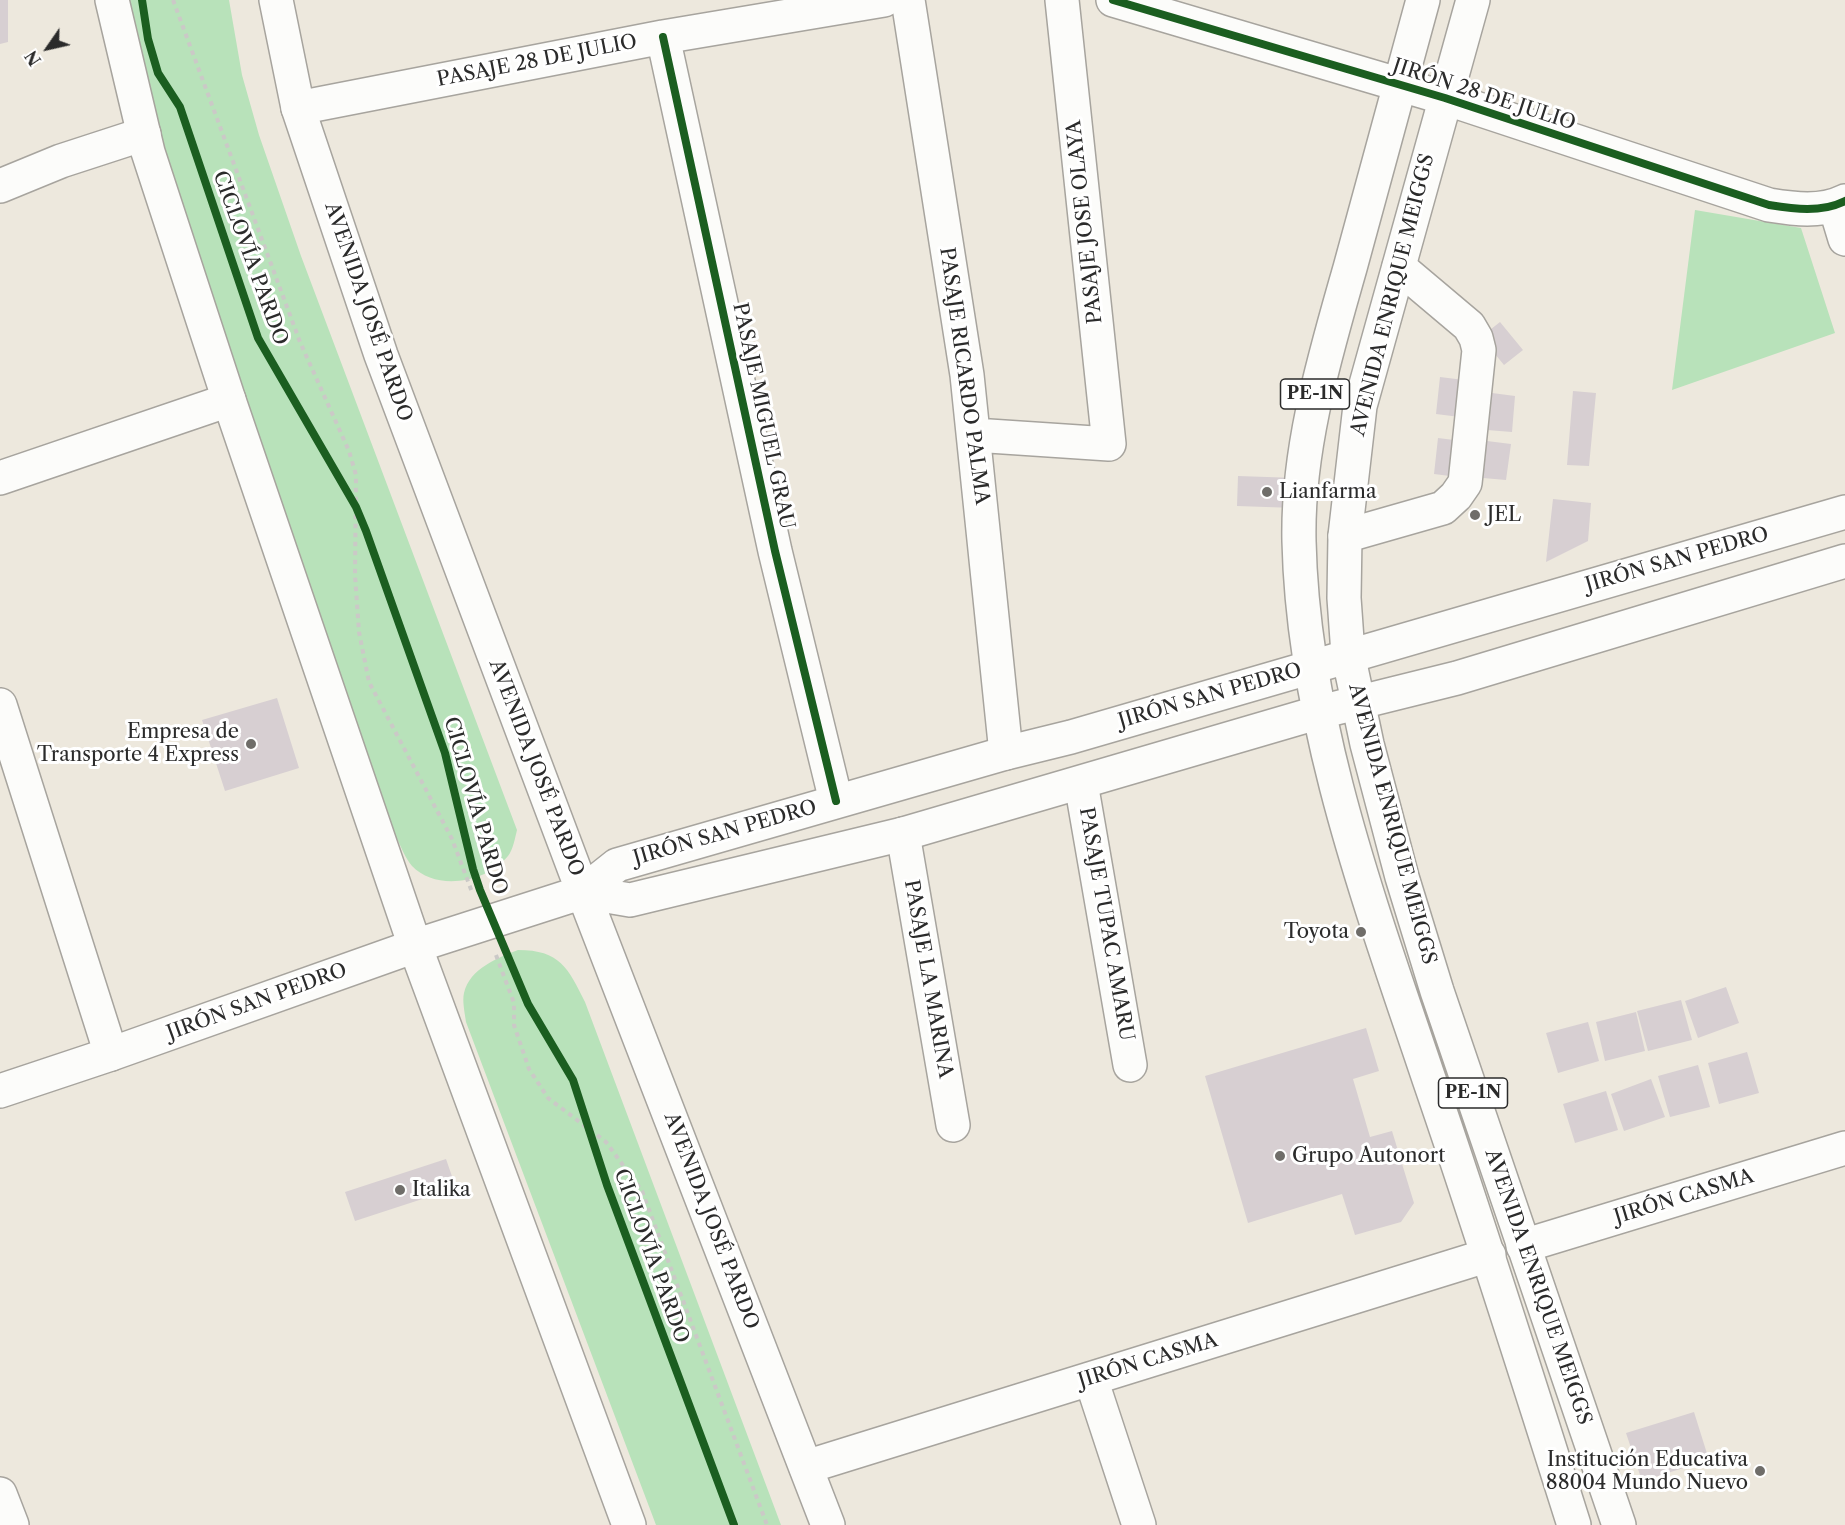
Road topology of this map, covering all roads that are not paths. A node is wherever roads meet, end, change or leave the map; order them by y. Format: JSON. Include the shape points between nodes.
{"nodes":[{"id":1,"x":112,"y":0,"type":"edge"},
{"id":2,"x":276,"y":0,"type":"edge"},
{"id":3,"x":884,"y":0,"type":"edge"},
{"id":4,"x":908,"y":0,"type":"edge"},
{"id":5,"x":1062,"y":0,"type":"edge"},
{"id":6,"x":1113,"y":0,"type":"edge"},
{"id":7,"x":1423,"y":0,"type":"edge"},
{"id":8,"x":1473,"y":0,"type":"edge"},
{"id":9,"x":663,"y":37,"type":"junction"},
{"id":10,"x":1400,"y":85,"type":"junction"},
{"id":11,"x":1444,"y":98,"type":"junction"},
{"id":12,"x":298,"y":108,"type":"junction"},
{"id":13,"x":144,"y":134,"type":"junction"},
{"id":14,"x":0,"y":186,"type":"edge"},
{"id":15,"x":1840,"y":204,"type":"edge"},
{"id":16,"x":1845,"y":239,"type":"edge"},
{"id":17,"x":1399,"y":267,"type":"junction"},
{"id":18,"x":230,"y":400,"type":"junction"},
{"id":19,"x":974,"y":435,"type":"junction"},
{"id":20,"x":0,"y":478,"type":"edge"},
{"id":21,"x":1845,"y":512,"type":"edge"},
{"id":22,"x":1345,"y":536,"type":"junction"},
{"id":23,"x":1845,"y":561,"type":"edge"},
{"id":24,"x":1348,"y":654,"type":"junction"},
{"id":25,"x":1310,"y":666,"type":"junction"},
{"id":26,"x":1358,"y":702,"type":"junction"},
{"id":27,"x":0,"y":705,"type":"edge"},
{"id":28,"x":1320,"y":712,"type":"junction"},
{"id":29,"x":1006,"y":753,"type":"junction"},
{"id":30,"x":1081,"y":783,"type":"junction"},
{"id":31,"x":836,"y":801,"type":"junction"},
{"id":32,"x":903,"y":834,"type":"junction"},
{"id":33,"x":583,"y":892,"type":"junction"},
{"id":34,"x":415,"y":946,"type":"junction"},
{"id":35,"x":111,"y":1054,"type":"junction"},
{"id":36,"x":1130,"y":1065,"type":"dead end"},
{"id":37,"x":0,"y":1091,"type":"edge"},
{"id":38,"x":953,"y":1125,"type":"dead end"},
{"id":39,"x":1845,"y":1148,"type":"edge"},
{"id":40,"x":1523,"y":1246,"type":"junction"},
{"id":41,"x":1489,"y":1255,"type":"junction"},
{"id":42,"x":1091,"y":1379,"type":"junction"},
{"id":43,"x":806,"y":1467,"type":"junction"},
{"id":44,"x":0,"y":1494,"type":"edge"},
{"id":45,"x":12,"y":1525,"type":"edge"},
{"id":46,"x":628,"y":1525,"type":"edge"},
{"id":47,"x":828,"y":1525,"type":"edge"},
{"id":48,"x":1139,"y":1525,"type":"edge"},
{"id":49,"x":1574,"y":1525,"type":"edge"},
{"id":50,"x":1619,"y":1525,"type":"edge"}],
"edges":[{"from":1,"to":13,"type":"main road"},
{"from":2,"to":12,"type":"main road","name":"AVENIDA JOSÉ PARDO"},
{"from":3,"to":9,"type":"main road","name":"PASAJE 28 DE JULIO"},
{"from":4,"to":19,"type":"main road","name":"PASAJE RICARDO PALMA"},
{"from":5,"to":19,"type":"main road","name":"PASAJE JOSE OLAYA","via":[[1109,444]]},
{"from":6,"to":10,"type":"main road","name":"JIRÓN 28 DE JULIO"},
{"from":7,"to":10,"type":"main road","name":"AVENIDA ENRIQUE MEIGGS","number":"PE-1N"},
{"from":8,"to":11,"type":"main road","name":"AVENIDA ENRIQUE MEIGGS","number":"PE-1N"},
{"from":9,"to":12,"type":"main road","name":"PASAJE 28 DE JULIO"},
{"from":9,"to":31,"type":"main road","name":"PASAJE MIGUEL GRAU","via":[[775,551]]},
{"from":10,"to":11,"type":"main road","name":"JIRÓN 28 DE JULIO"},
{"from":10,"to":25,"type":"main road","name":"AVENIDA ENRIQUE MEIGGS","number":"PE-1N","via":[[1316,389],[1303,474],[1299,538]]},
{"from":11,"to":15,"type":"main road","name":"JIRÓN 28 DE JULIO","via":[[1769,205],[1802,210]]},
{"from":11,"to":17,"type":"main road","name":"AVENIDA ENRIQUE MEIGGS","number":"PE-1N"},
{"from":12,"to":33,"type":"main road","name":"AVENIDA JOSÉ PARDO","via":[[381,355]]},
{"from":13,"to":14,"type":"main road"},
{"from":13,"to":18,"type":"main road"},
{"from":15,"to":16,"type":"main road"},
{"from":17,"to":22,"type":"main road","name":"AVENIDA ENRIQUE MEIGGS","number":"PE-1N","via":[[1360,406]]},
{"from":17,"to":22,"type":"main road","via":[[1468,326],[1476,338],[1479,350],[1465,483],[1443,508]]},
{"from":18,"to":20,"type":"main road"},
{"from":18,"to":34,"type":"main road"},
{"from":19,"to":29,"type":"main road","name":"PASAJE RICARDO PALMA"},
{"from":21,"to":24,"type":"main road","name":"JIRÓN SAN PEDRO"},
{"from":22,"to":24,"type":"main road","name":"AVENIDA ENRIQUE MEIGGS","number":"PE-1N"},
{"from":23,"to":26,"type":"main road","name":"JIRÓN SAN PEDRO","via":[[1457,678]]},
{"from":24,"to":25,"type":"main road","name":"JIRÓN SAN PEDRO"},
{"from":24,"to":26,"type":"main road","name":"AVENIDA ENRIQUE MEIGGS","number":"PE-1N"},
{"from":25,"to":28,"type":"main road","name":"AVENIDA ENRIQUE MEIGGS","number":"PE-1N"},
{"from":25,"to":29,"type":"main road","name":"JIRÓN SAN PEDRO"},
{"from":26,"to":28,"type":"main road","name":"JIRÓN SAN PEDRO"},
{"from":26,"to":40,"type":"main road","name":"AVENIDA ENRIQUE MEIGGS","number":"PE-1N","via":[[1409,900]]},
{"from":27,"to":35,"type":"main road"},
{"from":28,"to":30,"type":"main road","name":"JIRÓN SAN PEDRO"},
{"from":28,"to":41,"type":"main road","name":"AVENIDA ENRIQUE MEIGGS","number":"PE-1N","via":[[1373,912]]},
{"from":29,"to":31,"type":"main road","name":"JIRÓN SAN PEDRO"},
{"from":30,"to":32,"type":"main road","name":"JIRÓN SAN PEDRO"},
{"from":30,"to":36,"type":"main road","name":"PASAJE TUPAC AMARU"},
{"from":31,"to":33,"type":"main road","name":"JIRÓN SAN PEDRO","via":[[617,865]]},
{"from":32,"to":33,"type":"main road","name":"JIRÓN SAN PEDRO","via":[[630,900]]},
{"from":32,"to":38,"type":"main road","name":"PASAJE LA MARINA"},
{"from":33,"to":34,"type":"main road","name":"JIRÓN SAN PEDRO"},
{"from":33,"to":43,"type":"main road","name":"AVENIDA JOSÉ PARDO"},
{"from":34,"to":35,"type":"main road","name":"JIRÓN SAN PEDRO"},
{"from":34,"to":46,"type":"main road"},
{"from":35,"to":37,"type":"main road","name":"JIRÓN SAN PEDRO"},
{"from":39,"to":40,"type":"main road","name":"JIRÓN CASMA"},
{"from":40,"to":50,"type":"main road","name":"AVENIDA ENRIQUE MEIGGS","number":"PE-1N"},
{"from":41,"to":42,"type":"main road","name":"JIRÓN CASMA"},
{"from":41,"to":49,"type":"main road","name":"AVENIDA ENRIQUE MEIGGS","number":"PE-1N"},
{"from":42,"to":43,"type":"main road","name":"JIRÓN CASMA"},
{"from":42,"to":48,"type":"main road"},
{"from":43,"to":47,"type":"main road","name":"AVENIDA JOSÉ PARDO"},
{"from":44,"to":45,"type":"main road"}]}
